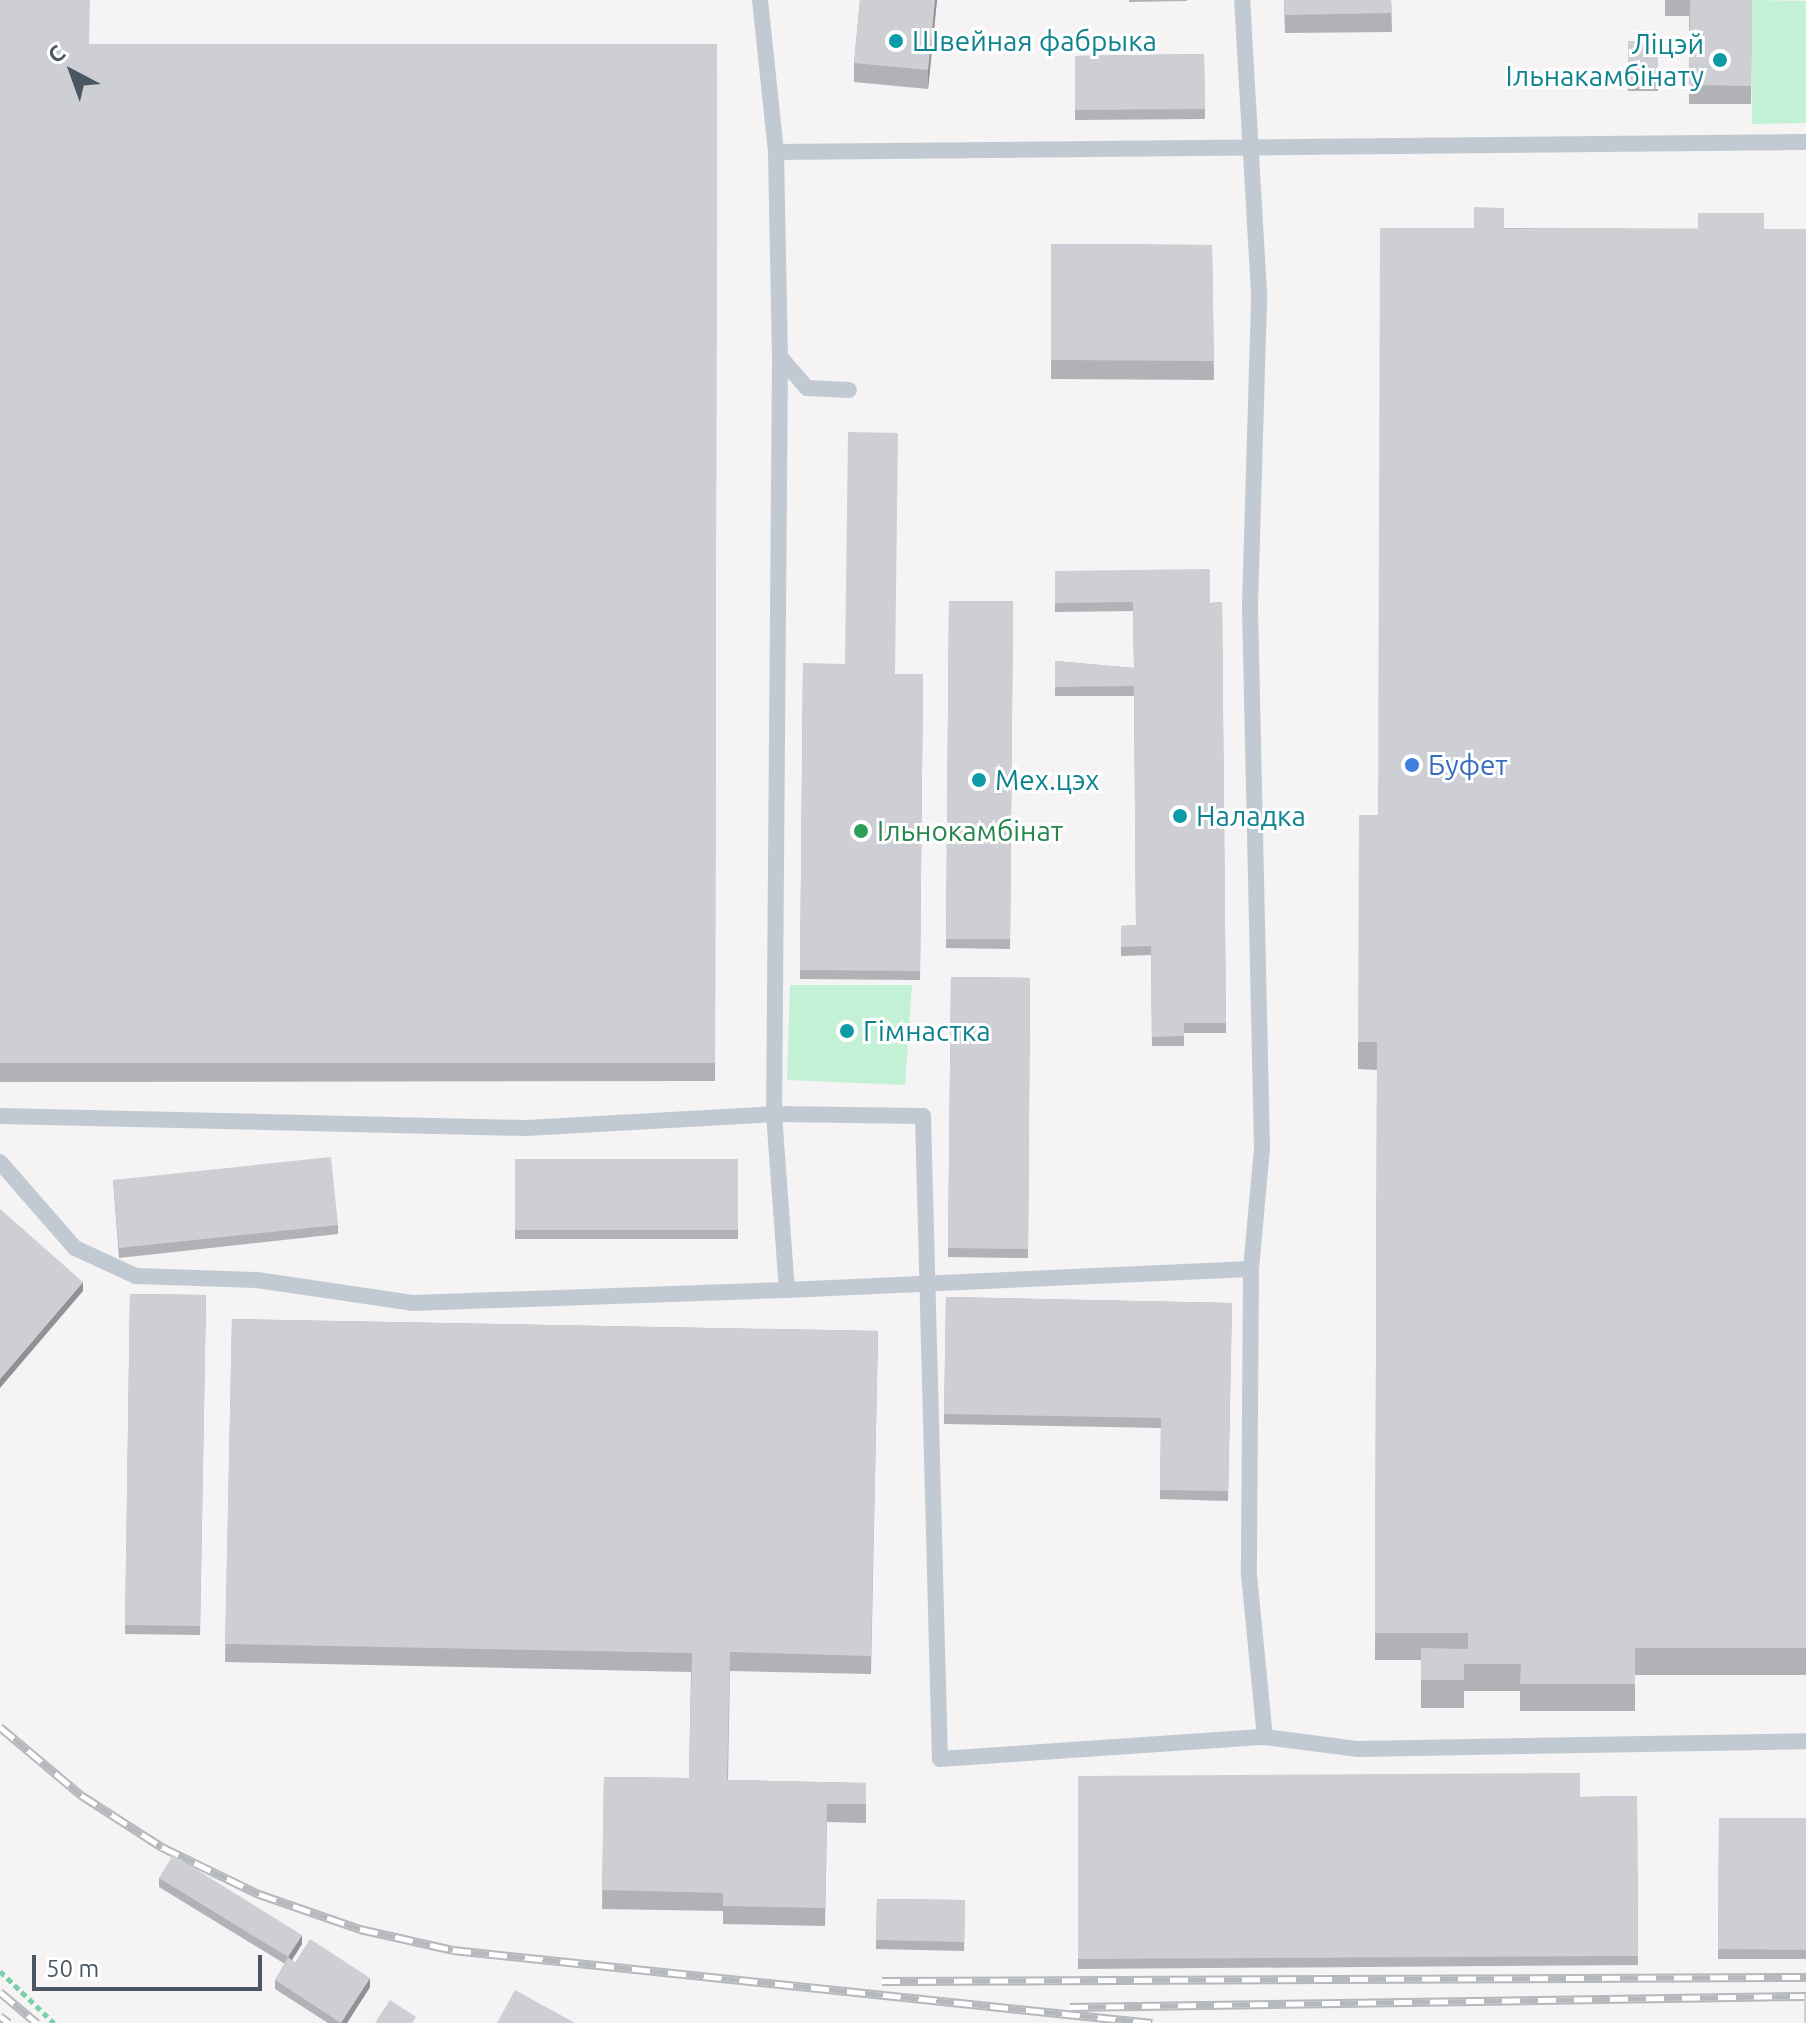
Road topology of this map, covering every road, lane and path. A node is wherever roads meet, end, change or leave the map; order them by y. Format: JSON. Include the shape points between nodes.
{"nodes":[{"id":1,"x":760,"y":0,"type":"edge"},
{"id":2,"x":1242,"y":0,"type":"edge"},
{"id":3,"x":1806,"y":142,"type":"edge"},
{"id":4,"x":1252,"y":151,"type":"junction"},
{"id":5,"x":776,"y":152,"type":"junction"},
{"id":6,"x":780,"y":357,"type":"junction"},
{"id":7,"x":849,"y":390,"type":"dead end"},
{"id":8,"x":774,"y":1114,"type":"junction"},
{"id":9,"x":0,"y":1116,"type":"edge"},
{"id":10,"x":0,"y":1162,"type":"edge"},
{"id":11,"x":1251,"y":1269,"type":"junction"},
{"id":12,"x":925,"y":1280,"type":"junction"},
{"id":13,"x":787,"y":1290,"type":"junction"},
{"id":14,"x":1265,"y":1737,"type":"junction"},
{"id":15,"x":1806,"y":1741,"type":"edge"},
{"id":16,"x":0,"y":1971,"type":"edge"},
{"id":17,"x":54,"y":2023,"type":"edge"}],
"edges":[{"from":1,"to":5,"type":"lane"},
{"from":2,"to":4,"type":"lane"},
{"from":3,"to":4,"type":"lane"},
{"from":4,"to":5,"type":"lane"},
{"from":4,"to":11,"type":"lane","via":[[1259,293],[1250,605],[1262,1148]]},
{"from":5,"to":6,"type":"lane"},
{"from":6,"to":7,"type":"lane","via":[[807,388]]},
{"from":6,"to":8,"type":"lane"},
{"from":8,"to":9,"type":"lane","via":[[526,1128]]},
{"from":8,"to":12,"type":"lane","via":[[923,1116]]},
{"from":8,"to":13,"type":"lane"},
{"from":10,"to":13,"type":"lane","via":[[75,1248],[136,1276],[257,1280],[412,1303]]},
{"from":11,"to":12,"type":"lane"},
{"from":11,"to":14,"type":"lane","via":[[1249,1575]]},
{"from":12,"to":13,"type":"lane"},
{"from":12,"to":14,"type":"lane","via":[[940,1759]]},
{"from":14,"to":15,"type":"lane","via":[[1358,1749]]},
{"from":16,"to":17,"type":"path"}]}
